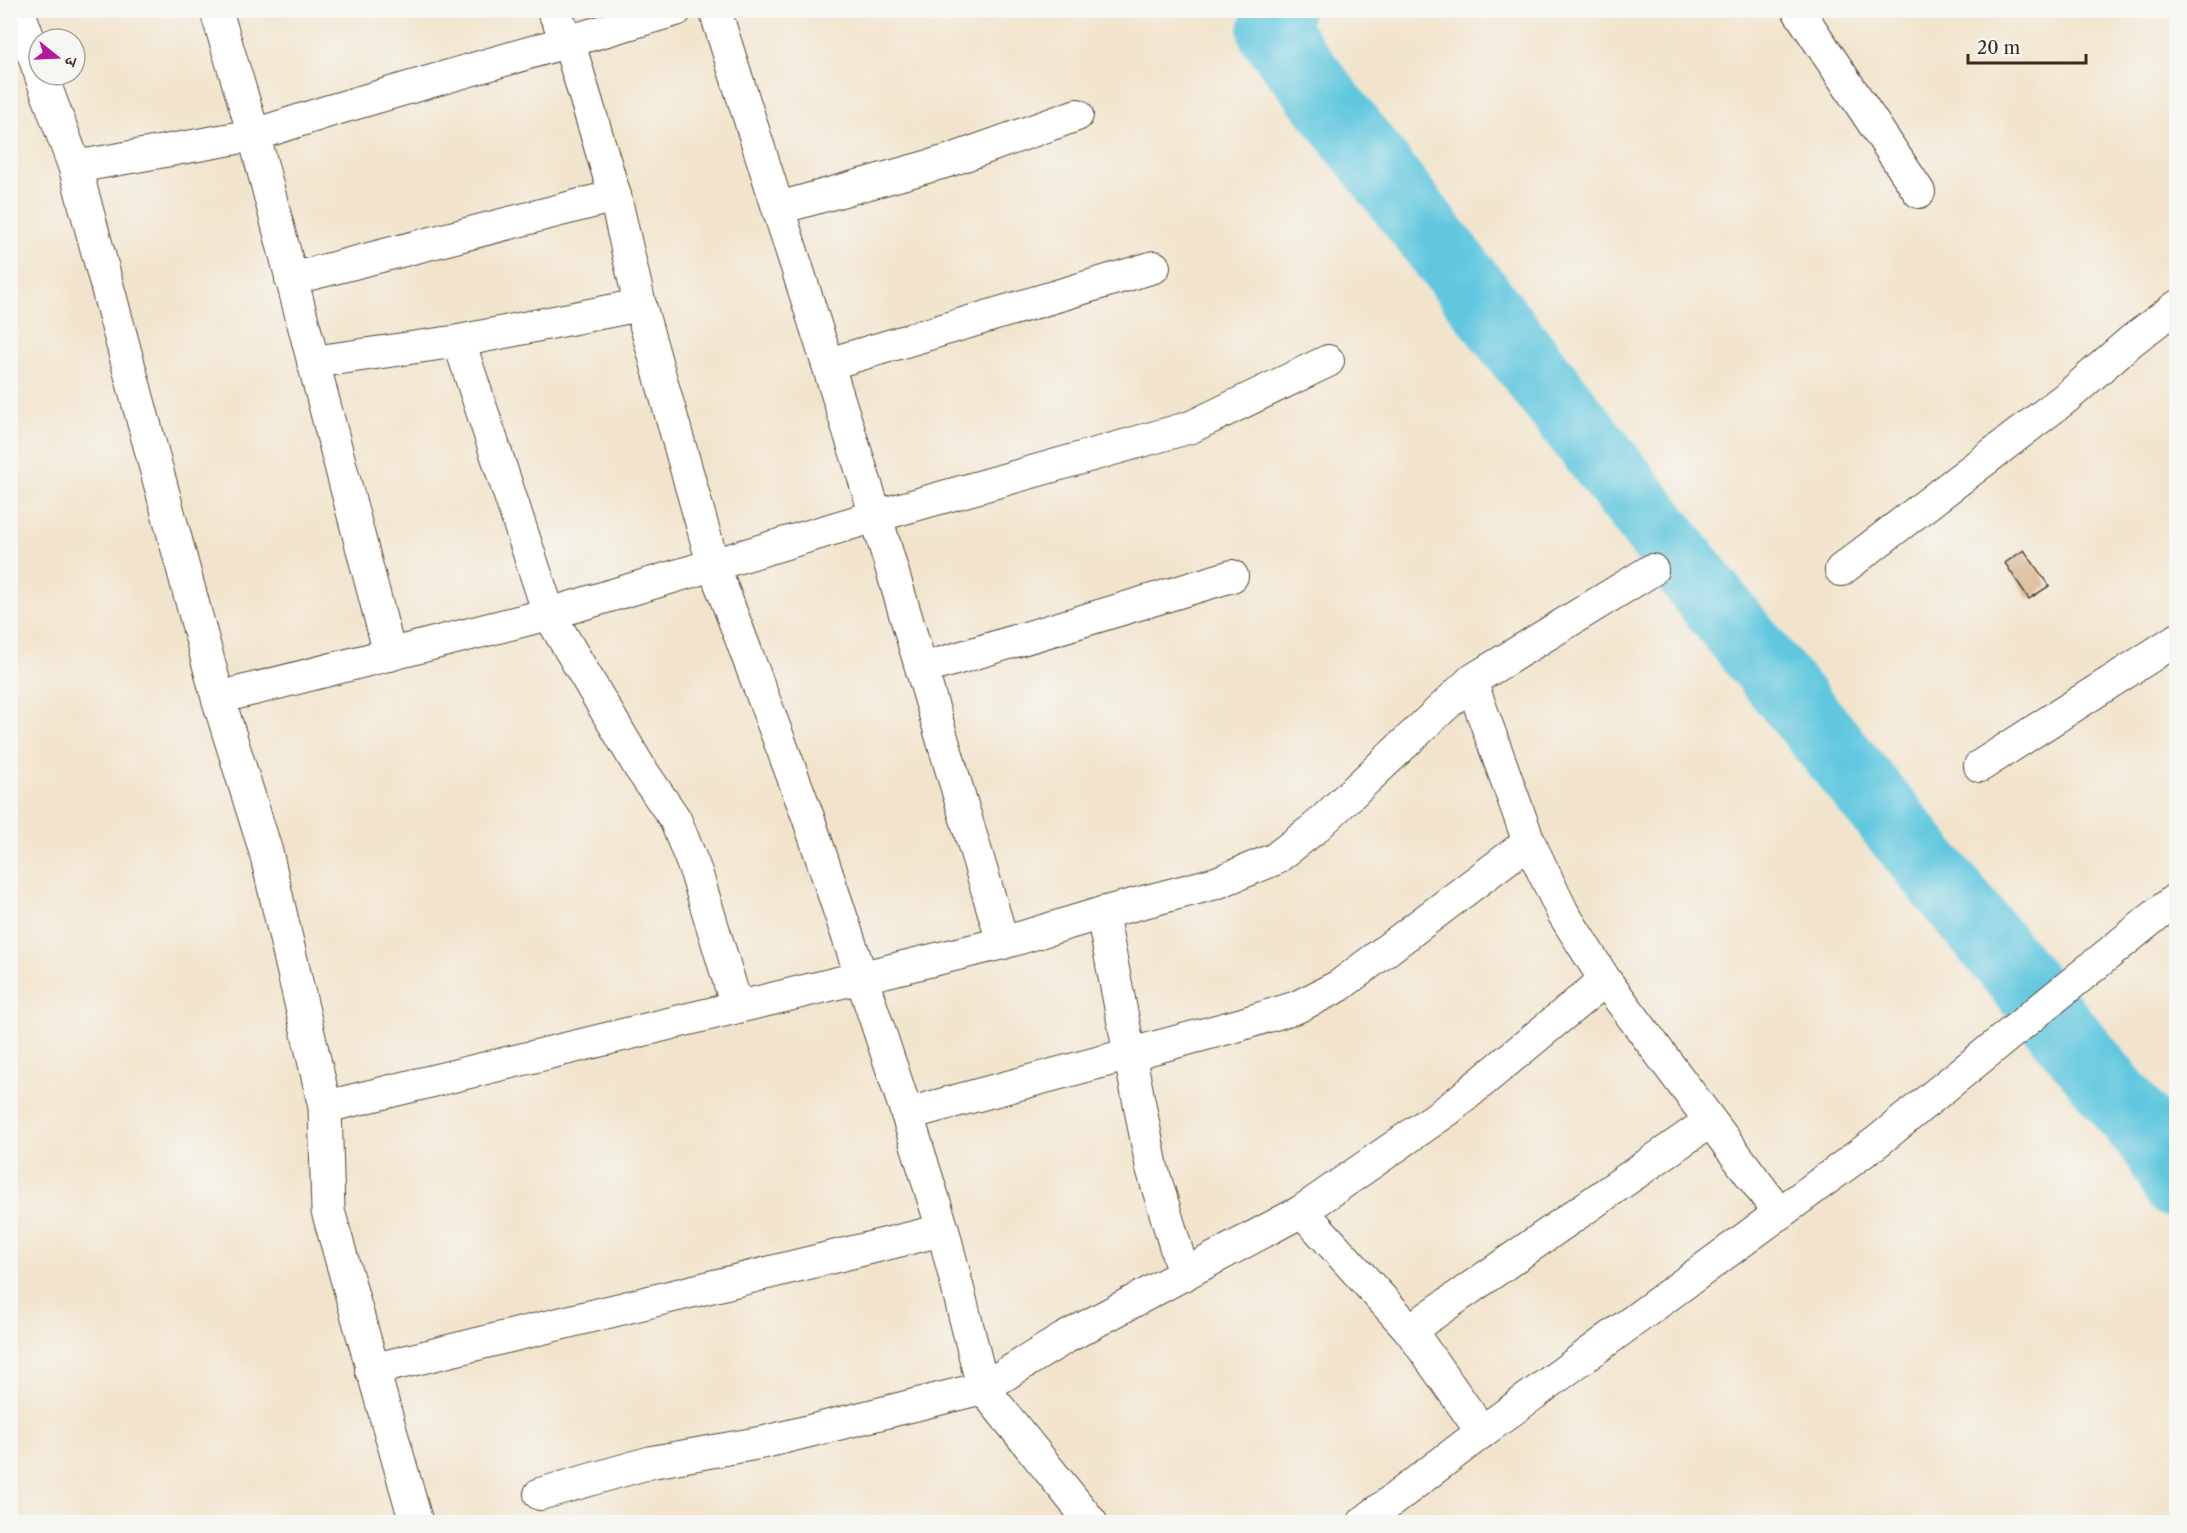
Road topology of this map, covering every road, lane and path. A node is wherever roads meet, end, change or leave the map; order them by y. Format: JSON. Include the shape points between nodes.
{"nodes":[{"id":1,"x":18,"y":10,"type":"edge"},
{"id":2,"x":216,"y":10,"type":"edge"},
{"id":3,"x":553,"y":10,"type":"edge"},
{"id":4,"x":676,"y":10,"type":"edge"},
{"id":5,"x":715,"y":10,"type":"edge"},
{"id":6,"x":1798,"y":10,"type":"edge"},
{"id":7,"x":27,"y":35,"type":"edge"},
{"id":8,"x":569,"y":43,"type":"junction"},
{"id":9,"x":45,"y":87,"type":"edge"},
{"id":10,"x":1077,"y":115,"type":"dead end"},
{"id":11,"x":254,"y":135,"type":"junction"},
{"id":12,"x":75,"y":167,"type":"junction"},
{"id":13,"x":1918,"y":192,"type":"dead end"},
{"id":14,"x":615,"y":196,"type":"junction"},
{"id":15,"x":778,"y":208,"type":"junction"},
{"id":16,"x":1154,"y":267,"type":"dead end"},
{"id":17,"x":291,"y":279,"type":"junction"},
{"id":18,"x":640,"y":305,"type":"junction"},
{"id":19,"x":2176,"y":307,"type":"edge"},
{"id":20,"x":459,"y":341,"type":"junction"},
{"id":21,"x":1328,"y":361,"type":"dead end"},
{"id":22,"x":313,"y":362,"type":"junction"},
{"id":23,"x":828,"y":364,"type":"junction"},
{"id":24,"x":876,"y":516,"type":"junction"},
{"id":25,"x":713,"y":564,"type":"junction"},
{"id":26,"x":1652,"y":570,"type":"dead end"},
{"id":27,"x":1841,"y":570,"type":"dead end"},
{"id":28,"x":1232,"y":576,"type":"dead end"},
{"id":29,"x":549,"y":614,"type":"junction"},
{"id":30,"x":2176,"y":640,"type":"edge"},
{"id":31,"x":390,"y":655,"type":"junction"},
{"id":32,"x":922,"y":669,"type":"junction"},
{"id":33,"x":1471,"y":681,"type":"junction"},
{"id":34,"x":218,"y":698,"type":"junction"},
{"id":35,"x":1980,"y":766,"type":"dead end"},
{"id":36,"x":1529,"y":842,"type":"junction"},
{"id":37,"x":2176,"y":899,"type":"edge"},
{"id":38,"x":1102,"y":913,"type":"junction"},
{"id":39,"x":1003,"y":943,"type":"junction"},
{"id":40,"x":862,"y":977,"type":"junction"},
{"id":41,"x":1605,"y":980,"type":"junction"},
{"id":42,"x":737,"y":1007,"type":"junction"},
{"id":43,"x":1130,"y":1055,"type":"junction"},
{"id":44,"x":325,"y":1107,"type":"junction"},
{"id":45,"x":907,"y":1114,"type":"junction"},
{"id":46,"x":1709,"y":1122,"type":"junction"},
{"id":47,"x":1302,"y":1211,"type":"junction"},
{"id":48,"x":1780,"y":1214,"type":"junction"},
{"id":49,"x":943,"y":1230,"type":"junction"},
{"id":50,"x":1184,"y":1275,"type":"junction"},
{"id":51,"x":1410,"y":1330,"type":"junction"},
{"id":52,"x":371,"y":1370,"type":"junction"},
{"id":53,"x":983,"y":1388,"type":"junction"},
{"id":54,"x":1482,"y":1432,"type":"junction"},
{"id":55,"x":540,"y":1494,"type":"dead end"},
{"id":56,"x":416,"y":1522,"type":"edge"},
{"id":57,"x":1091,"y":1522,"type":"edge"},
{"id":58,"x":1364,"y":1522,"type":"edge"}],
"edges":[{"from":1,"to":7,"type":"street"},
{"from":2,"to":11,"type":"street"},
{"from":3,"to":8,"type":"street"},
{"from":4,"to":8,"type":"street"},
{"from":5,"to":15,"type":"street"},
{"from":6,"to":13,"type":"street"},
{"from":8,"to":11,"type":"street"},
{"from":8,"to":14,"type":"street"},
{"from":9,"to":12,"type":"street"},
{"from":10,"to":15,"type":"street","via":[[948,161]]},
{"from":11,"to":12,"type":"street"},
{"from":11,"to":17,"type":"street"},
{"from":12,"to":34,"type":"street"},
{"from":14,"to":17,"type":"street"},
{"from":14,"to":18,"type":"street"},
{"from":15,"to":23,"type":"street"},
{"from":16,"to":23,"type":"street"},
{"from":17,"to":22,"type":"street"},
{"from":18,"to":20,"type":"street"},
{"from":18,"to":25,"type":"street"},
{"from":19,"to":27,"type":"street","via":[[2067,397]]},
{"from":20,"to":22,"type":"street"},
{"from":20,"to":29,"type":"street"},
{"from":21,"to":24,"type":"street","via":[[1191,427]]},
{"from":22,"to":31,"type":"street"},
{"from":23,"to":24,"type":"street"},
{"from":24,"to":25,"type":"street"},
{"from":24,"to":32,"type":"street"},
{"from":25,"to":29,"type":"street"},
{"from":25,"to":40,"type":"street","via":[[808,817]]},
{"from":26,"to":33,"type":"street"},
{"from":28,"to":32,"type":"street"},
{"from":29,"to":31,"type":"street"},
{"from":29,"to":42,"type":"street","via":[[640,768],[675,819],[696,872]]},
{"from":30,"to":35,"type":"street"},
{"from":31,"to":34,"type":"street"},
{"from":32,"to":39,"type":"street"},
{"from":33,"to":36,"type":"street"},
{"from":33,"to":38,"type":"street","via":[[1315,828],[1275,859],[1216,883]]},
{"from":34,"to":44,"type":"street","via":[[266,852]]},
{"from":36,"to":41,"type":"street","via":[[1563,913]]},
{"from":36,"to":43,"type":"street","via":[[1339,986],[1297,1007]]},
{"from":37,"to":48,"type":"street","via":[[1878,1141]]},
{"from":38,"to":39,"type":"street"},
{"from":38,"to":43,"type":"street"},
{"from":39,"to":40,"type":"street"},
{"from":40,"to":42,"type":"street"},
{"from":40,"to":45,"type":"street"},
{"from":41,"to":46,"type":"street"},
{"from":41,"to":47,"type":"street","via":[[1449,1109]]},
{"from":42,"to":44,"type":"street"},
{"from":43,"to":45,"type":"street"},
{"from":43,"to":50,"type":"street","via":[[1152,1168]]},
{"from":44,"to":52,"type":"street","via":[[328,1211]]},
{"from":45,"to":49,"type":"street"},
{"from":46,"to":48,"type":"street"},
{"from":46,"to":51,"type":"street"},
{"from":47,"to":50,"type":"street"},
{"from":47,"to":51,"type":"street"},
{"from":48,"to":54,"type":"street"},
{"from":49,"to":52,"type":"street"},
{"from":49,"to":53,"type":"street"},
{"from":50,"to":53,"type":"street","via":[[1063,1339]]},
{"from":51,"to":54,"type":"street"},
{"from":52,"to":56,"type":"street"},
{"from":53,"to":55,"type":"street","via":[[765,1442],[652,1462]]},
{"from":53,"to":57,"type":"street"},
{"from":54,"to":58,"type":"street"}]}
